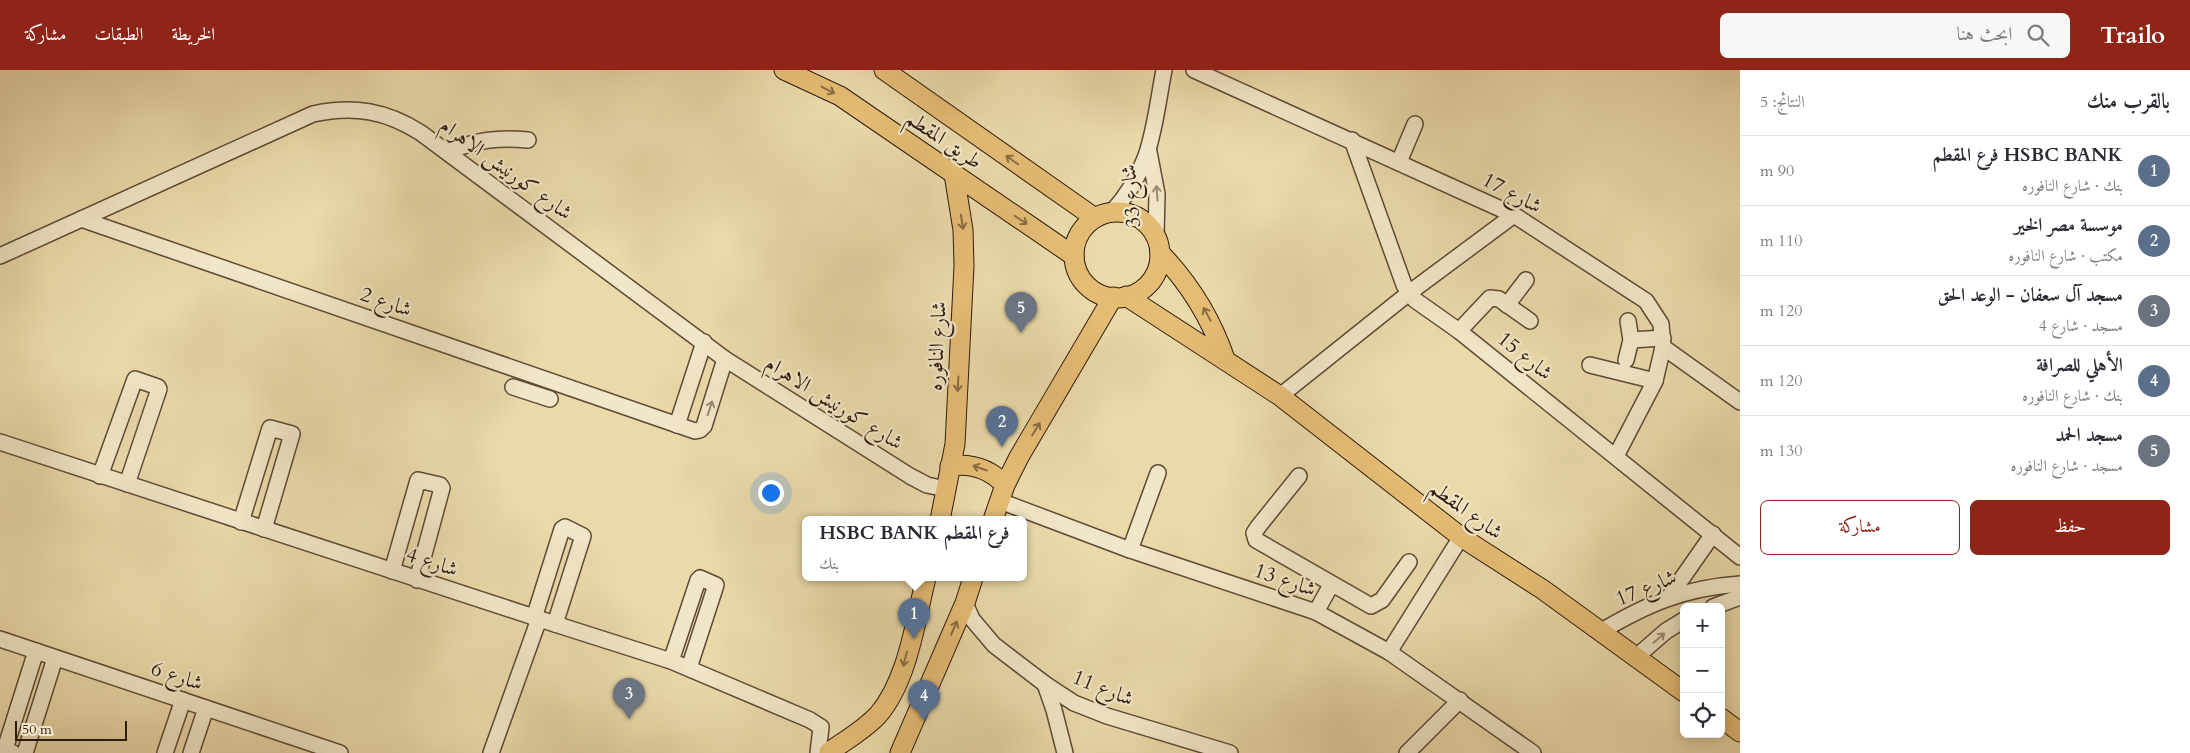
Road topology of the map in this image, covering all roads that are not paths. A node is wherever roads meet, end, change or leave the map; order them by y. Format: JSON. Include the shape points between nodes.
{"nodes":[{"id":1,"x":784,"y":70,"type":"edge"},
{"id":2,"x":884,"y":70,"type":"edge"},
{"id":3,"x":1164,"y":70,"type":"edge"},
{"id":4,"x":1194,"y":70,"type":"edge"},
{"id":5,"x":1415,"y":124,"type":"dead end"},
{"id":6,"x":528,"y":140,"type":"dead end"},
{"id":7,"x":1352,"y":140,"type":"junction"},
{"id":8,"x":448,"y":152,"type":"junction"},
{"id":9,"x":1149,"y":152,"type":"junction"},
{"id":10,"x":1399,"y":162,"type":"junction"},
{"id":11,"x":954,"y":174,"type":"junction"},
{"id":12,"x":1103,"y":215,"type":"junction"},
{"id":13,"x":1514,"y":215,"type":"junction"},
{"id":14,"x":81,"y":219,"type":"junction"},
{"id":15,"x":1158,"y":244,"type":"junction"},
{"id":16,"x":0,"y":256,"type":"edge"},
{"id":17,"x":1074,"y":256,"type":"junction"},
{"id":18,"x":1526,"y":280,"type":"dead end"},
{"id":19,"x":1409,"y":293,"type":"junction"},
{"id":20,"x":1120,"y":297,"type":"junction"},
{"id":21,"x":1507,"y":305,"type":"junction"},
{"id":22,"x":1628,"y":321,"type":"dead end"},
{"id":23,"x":1530,"y":322,"type":"dead end"},
{"id":24,"x":1460,"y":331,"type":"junction"},
{"id":25,"x":1631,"y":340,"type":"junction"},
{"id":26,"x":704,"y":342,"type":"junction"},
{"id":27,"x":1663,"y":343,"type":"junction"},
{"id":28,"x":726,"y":359,"type":"junction"},
{"id":29,"x":1225,"y":359,"type":"junction"},
{"id":30,"x":1626,"y":360,"type":"dead end"},
{"id":31,"x":1590,"y":365,"type":"dead end"},
{"id":32,"x":538,"y":377,"type":"junction"},
{"id":33,"x":1654,"y":381,"type":"junction"},
{"id":34,"x":513,"y":387,"type":"dead end"},
{"id":35,"x":532,"y":393,"type":"junction"},
{"id":36,"x":1280,"y":396,"type":"junction"},
{"id":37,"x":550,"y":399,"type":"dead end"},
{"id":38,"x":1740,"y":402,"type":"edge"},
{"id":39,"x":677,"y":425,"type":"junction"},
{"id":40,"x":0,"y":442,"type":"edge"},
{"id":41,"x":1616,"y":456,"type":"junction"},
{"id":42,"x":950,"y":466,"type":"junction"},
{"id":43,"x":1158,"y":473,"type":"dead end"},
{"id":44,"x":100,"y":476,"type":"junction"},
{"id":45,"x":1299,"y":476,"type":"dead end"},
{"id":46,"x":127,"y":484,"type":"junction"},
{"id":47,"x":946,"y":489,"type":"junction"},
{"id":48,"x":1002,"y":493,"type":"junction"},
{"id":49,"x":943,"y":516,"type":"edge"},
{"id":50,"x":994,"y":516,"type":"edge"},
{"id":51,"x":241,"y":522,"type":"junction"},
{"id":52,"x":264,"y":529,"type":"junction"},
{"id":53,"x":1713,"y":534,"type":"junction"},
{"id":54,"x":1462,"y":537,"type":"junction"},
{"id":55,"x":1130,"y":550,"type":"junction"},
{"id":56,"x":1740,"y":556,"type":"edge"},
{"id":57,"x":1409,"y":562,"type":"dead end"},
{"id":58,"x":392,"y":571,"type":"junction"},
{"id":59,"x":417,"y":580,"type":"junction"},
{"id":60,"x":925,"y":581,"type":"edge"},
{"id":61,"x":972,"y":581,"type":"edge"},
{"id":62,"x":1740,"y":584,"type":"edge"},
{"id":63,"x":1331,"y":585,"type":"junction"},
{"id":64,"x":1740,"y":596,"type":"edge"},
{"id":65,"x":1668,"y":597,"type":"junction"},
{"id":66,"x":964,"y":603,"type":"junction"},
{"id":67,"x":1723,"y":603,"type":"edge"},
{"id":68,"x":1316,"y":612,"type":"junction"},
{"id":69,"x":537,"y":618,"type":"junction"},
{"id":70,"x":1680,"y":622,"type":"edge"},
{"id":71,"x":555,"y":624,"type":"junction"},
{"id":72,"x":1600,"y":632,"type":"junction"},
{"id":73,"x":0,"y":640,"type":"edge"},
{"id":74,"x":36,"y":652,"type":"junction"},
{"id":75,"x":1389,"y":652,"type":"junction"},
{"id":76,"x":55,"y":658,"type":"junction"},
{"id":77,"x":1636,"y":658,"type":"junction"},
{"id":78,"x":672,"y":661,"type":"junction"},
{"id":79,"x":689,"y":668,"type":"junction"},
{"id":80,"x":1045,"y":684,"type":"junction"},
{"id":81,"x":1680,"y":689,"type":"edge"},
{"id":82,"x":182,"y":700,"type":"junction"},
{"id":83,"x":1460,"y":700,"type":"junction"},
{"id":84,"x":206,"y":708,"type":"junction"},
{"id":85,"x":1725,"y":721,"type":"edge"},
{"id":86,"x":1740,"y":732,"type":"edge"},
{"id":87,"x":331,"y":752,"type":"edge"},
{"id":88,"x":822,"y":752,"type":"edge"},
{"id":89,"x":1532,"y":752,"type":"edge"},
{"id":90,"x":13,"y":753,"type":"edge"},
{"id":91,"x":24,"y":753,"type":"edge"},
{"id":92,"x":165,"y":753,"type":"edge"},
{"id":93,"x":191,"y":753,"type":"edge"},
{"id":94,"x":491,"y":753,"type":"edge"},
{"id":95,"x":856,"y":753,"type":"edge"},
{"id":96,"x":900,"y":753,"type":"edge"},
{"id":97,"x":1065,"y":753,"type":"edge"},
{"id":98,"x":1230,"y":753,"type":"edge"},
{"id":99,"x":1407,"y":753,"type":"edge"}],
"edges":[{"from":1,"to":11,"type":"main road","name":"طريق المقطم","one_way":true,"via":[[840,96]]},
{"from":12,"to":2,"type":"main road","name":"طريق المقطم","one_way":true},
{"from":3,"to":9,"type":"street","name":"شارع 33"},
{"from":4,"to":7,"type":"street","name":"شارع 17"},
{"from":5,"to":10,"type":"street"},
{"from":6,"to":8,"type":"street","via":[[488,139]]},
{"from":7,"to":10,"type":"street","name":"شارع 17"},
{"from":7,"to":19,"type":"street","name":"شارع 15"},
{"from":8,"to":14,"type":"street","name":"شارع كورنيش الاهرام","via":[[406,123],[388,115],[370,110],[332,110],[296,121]]},
{"from":8,"to":26,"type":"street","name":"شارع كورنيش الاهرام"},
{"from":9,"to":12,"type":"street","name":"شارع 33","via":[[1132,187]]},
{"from":15,"to":9,"type":"street","name":"شارع 33","one_way":true,"via":[[1157,194]]},
{"from":10,"to":13,"type":"street","name":"شارع 17"},
{"from":11,"to":17,"type":"main road","name":"طريق المقطم","one_way":true},
{"from":11,"to":42,"type":"main road","name":"شارع النافوره","one_way":true,"via":[[964,257],[955,444]]},
{"from":12,"to":15,"type":"main road","via":[[1121,212],[1138,217],[1151,228]]},
{"from":12,"to":17,"type":"main road","via":[[1082,231]]},
{"from":13,"to":19,"type":"street"},
{"from":13,"to":27,"type":"street","name":"شارع 17","via":[[1646,301],[1661,324]]},
{"from":14,"to":16,"type":"street","name":"شارع كورنيش الاهرام"},
{"from":14,"to":32,"type":"street","name":"شارع 2"},
{"from":15,"to":20,"type":"main road","via":[[1158,270],[1148,284],[1134,294]]},
{"from":29,"to":15,"type":"main road","one_way":true,"via":[[1200,302]]},
{"from":17,"to":20,"type":"main road","via":[[1079,273],[1089,287]]},
{"from":18,"to":21,"type":"street"},
{"from":19,"to":24,"type":"street","name":"شارع 15"},
{"from":19,"to":36,"type":"street"},
{"from":20,"to":29,"type":"main road","name":"شارع المقطم"},
{"from":48,"to":20,"type":"main road","one_way":true,"via":[[1024,449]]},
{"from":21,"to":23,"type":"street"},
{"from":21,"to":24,"type":"street","via":[[1495,297],[1490,298]]},
{"from":22,"to":25,"type":"street"},
{"from":24,"to":41,"type":"street","name":"شارع 15"},
{"from":25,"to":27,"type":"street"},
{"from":25,"to":30,"type":"street"},
{"from":26,"to":28,"type":"street","name":"شارع كورنيش الاهرام"},
{"from":26,"to":39,"type":"street"},
{"from":27,"to":33,"type":"street"},
{"from":27,"to":38,"type":"street"},
{"from":39,"to":28,"type":"street","name":"شارع 2","one_way":true,"via":[[695,431],[704,426]]},
{"from":28,"to":47,"type":"street","name":"شارع كورنيش الاهرام","via":[[910,476],[927,485]]},
{"from":29,"to":36,"type":"main road","name":"شارع المقطم"},
{"from":31,"to":33,"type":"street"},
{"from":32,"to":35,"type":"street"},
{"from":32,"to":39,"type":"street","name":"شارع 2"},
{"from":33,"to":41,"type":"street"},
{"from":34,"to":35,"type":"street"},
{"from":35,"to":37,"type":"street"},
{"from":36,"to":54,"type":"main road","name":"شارع المقطم"},
{"from":40,"to":44,"type":"street","name":"شارع 4"},
{"from":41,"to":53,"type":"street","name":"شارع 15"},
{"from":42,"to":47,"type":"main road","name":"شارع النافوره"},
{"from":48,"to":42,"type":"main road","one_way":true,"via":[[998,478],[980,468]]},
{"from":43,"to":55,"type":"street"},
{"from":44,"to":46,"type":"street","name":"شارع 4"},
{"from":44,"to":46,"type":"street","via":[[135,379],[159,390]]},
{"from":45,"to":63,"type":"street","via":[[1258,527],[1254,533],[1256,540]]},
{"from":46,"to":51,"type":"street","name":"شارع 4"},
{"from":47,"to":49,"type":"main road","name":"شارع النافوره"},
{"from":48,"to":50,"type":"main road"},
{"from":48,"to":55,"type":"street","name":"شارع 13"},
{"from":51,"to":52,"type":"street","name":"شارع 4"},
{"from":51,"to":52,"type":"street","via":[[270,428],[292,434]]},
{"from":52,"to":58,"type":"street","name":"شارع 4"},
{"from":53,"to":56,"type":"street","name":"شارع 15"},
{"from":53,"to":65,"type":"street"},
{"from":54,"to":72,"type":"main road","name":"شارع المقطم","via":[[1542,589]]},
{"from":54,"to":75,"type":"street"},
{"from":55,"to":68,"type":"street","name":"شارع 13"},
{"from":57,"to":63,"type":"street","via":[[1377,605],[1364,604]]},
{"from":58,"to":59,"type":"street","name":"شارع 4"},
{"from":58,"to":59,"type":"street","via":[[417,481],[440,485],[442,488]]},
{"from":59,"to":69,"type":"street","name":"شارع 4"},
{"from":60,"to":88,"type":"main road","one_way":true,"via":[[898,684],[877,716],[863,729]]},
{"from":61,"to":66,"type":"main road"},
{"from":62,"to":65,"type":"street","name":"شارع 17"},
{"from":63,"to":68,"type":"street"},
{"from":64,"to":67,"type":"street"},
{"from":65,"to":72,"type":"street","name":"شارع 17"},
{"from":66,"to":80,"type":"street","name":"شارع 11","via":[[982,633]]},
{"from":96,"to":66,"type":"main road","one_way":true},
{"from":68,"to":75,"type":"street","name":"شارع 13"},
{"from":69,"to":71,"type":"street","name":"شارع 4"},
{"from":69,"to":71,"type":"street","via":[[565,527],[583,536]]},
{"from":69,"to":94,"type":"street"},
{"from":77,"to":70,"type":"street","name":"شارع 17","one_way":true},
{"from":71,"to":78,"type":"street","name":"شارع 4"},
{"from":72,"to":77,"type":"main road","name":"شارع المقطم"},
{"from":73,"to":74,"type":"street","name":"شارع 6"},
{"from":74,"to":76,"type":"street","name":"شارع 6"},
{"from":74,"to":90,"type":"street","via":[[5,748]]},
{"from":75,"to":83,"type":"street","name":"شارع 13"},
{"from":76,"to":82,"type":"street","name":"شارع 6"},
{"from":76,"to":91,"type":"street"},
{"from":77,"to":81,"type":"main road","name":"شارع المقطم"},
{"from":78,"to":79,"type":"street","name":"شارع 4"},
{"from":78,"to":79,"type":"street","via":[[698,580],[713,582],[716,585]]},
{"from":79,"to":88,"type":"street","name":"شارع 4","via":[[799,714],[821,727]]},
{"from":80,"to":97,"type":"street"},
{"from":80,"to":98,"type":"street","name":"شارع 11","via":[[1091,710]]},
{"from":82,"to":84,"type":"street","name":"شارع 6"},
{"from":82,"to":92,"type":"street"},
{"from":83,"to":89,"type":"street","name":"شارع 13"},
{"from":83,"to":99,"type":"street"},
{"from":84,"to":87,"type":"street","name":"شارع 6"},
{"from":84,"to":93,"type":"street"},
{"from":85,"to":86,"type":"main road"},
{"from":88,"to":95,"type":"main road"}]}
